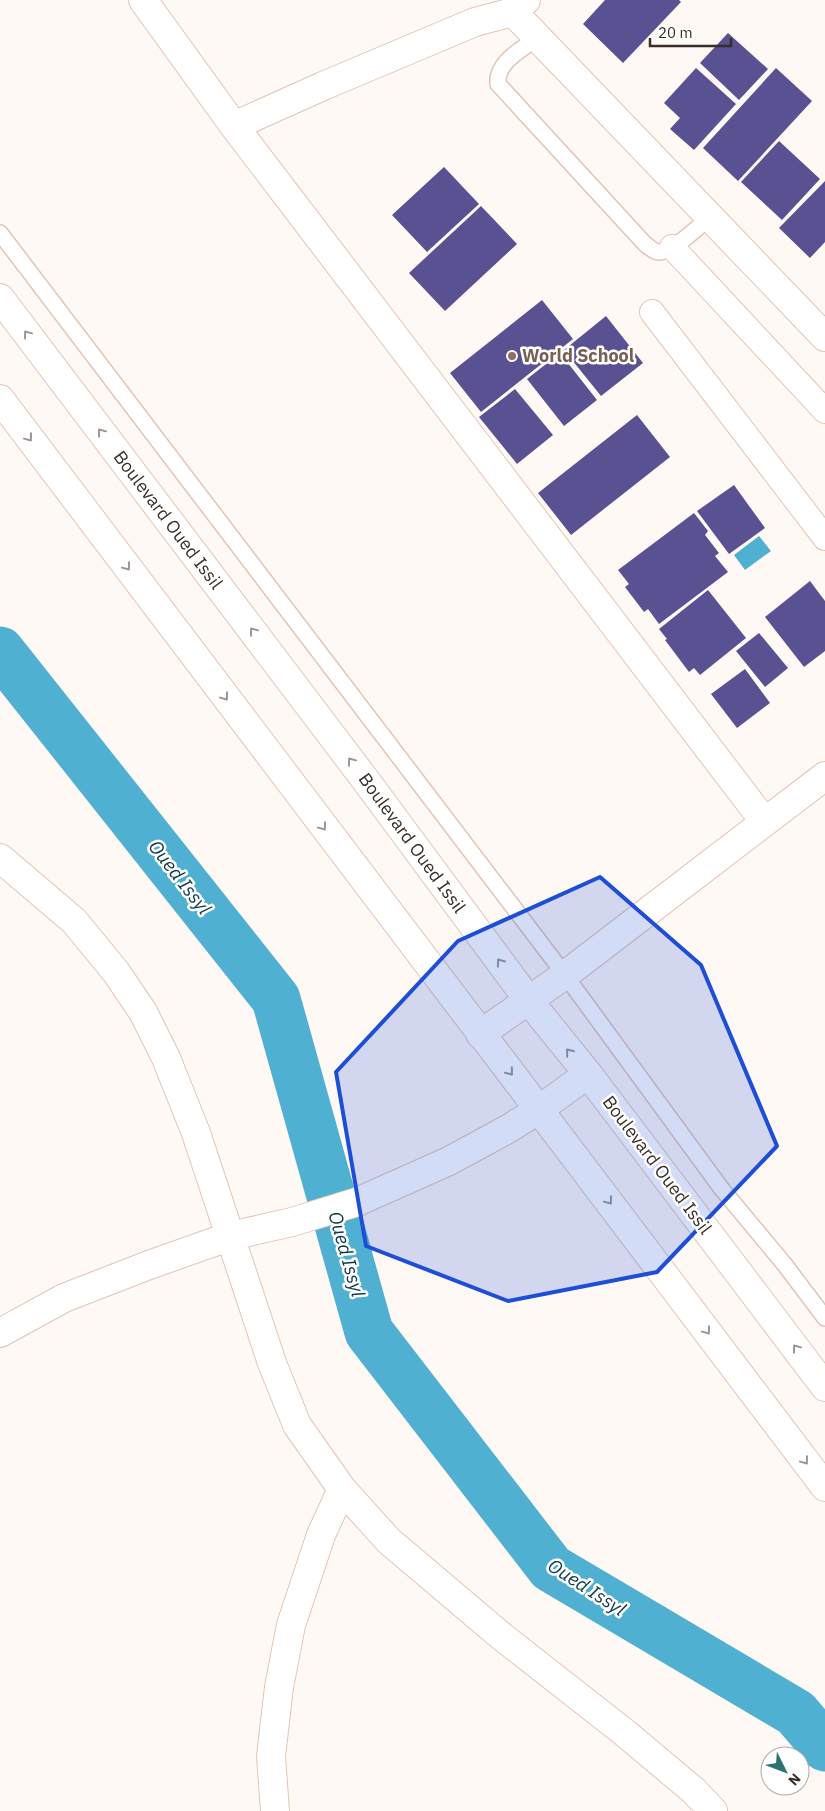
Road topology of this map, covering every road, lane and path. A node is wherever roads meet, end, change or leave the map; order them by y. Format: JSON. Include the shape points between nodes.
{"nodes":[{"id":1,"x":143,"y":0,"type":"edge"},
{"id":2,"x":519,"y":6,"type":"edge"},
{"id":3,"x":537,"y":38,"type":"junction"},
{"id":4,"x":234,"y":126,"type":"junction"},
{"id":5,"x":710,"y":217,"type":"junction"},
{"id":6,"x":0,"y":233,"type":"edge"},
{"id":7,"x":672,"y":247,"type":"junction"},
{"id":8,"x":0,"y":298,"type":"edge"},
{"id":9,"x":652,"y":312,"type":"dead end"},
{"id":10,"x":825,"y":337,"type":"edge"},
{"id":11,"x":0,"y":399,"type":"edge"},
{"id":12,"x":825,"y":411,"type":"edge"},
{"id":13,"x":825,"y":538,"type":"edge"},
{"id":14,"x":825,"y":776,"type":"edge"},
{"id":15,"x":764,"y":821,"type":"junction"},
{"id":16,"x":0,"y":858,"type":"edge"},
{"id":17,"x":565,"y":975,"type":"junction"},
{"id":18,"x":529,"y":1001,"type":"junction"},
{"id":19,"x":480,"y":1034,"type":"junction"},
{"id":20,"x":588,"y":1074,"type":"junction"},
{"id":21,"x":540,"y":1109,"type":"junction"},
{"id":22,"x":231,"y":1236,"type":"junction"},
{"id":23,"x":825,"y":1318,"type":"edge"},
{"id":24,"x":0,"y":1333,"type":"edge"},
{"id":25,"x":825,"y":1386,"type":"edge"},
{"id":26,"x":825,"y":1487,"type":"edge"},
{"id":27,"x":342,"y":1489,"type":"junction"},
{"id":28,"x":275,"y":1811,"type":"edge"},
{"id":29,"x":713,"y":1811,"type":"edge"}],
"edges":[{"from":1,"to":4,"type":"street"},
{"from":2,"to":3,"type":"street"},
{"from":2,"to":4,"type":"street"},
{"from":3,"to":5,"type":"street"},
{"from":3,"to":7,"type":"lane","via":[[502,65],[497,75],[498,84],[645,244],[660,252]]},
{"from":4,"to":15,"type":"street"},
{"from":5,"to":7,"type":"lane"},
{"from":5,"to":10,"type":"street"},
{"from":6,"to":17,"type":"lane"},
{"from":7,"to":12,"type":"street"},
{"from":18,"to":8,"type":"street","name":"Boulevard Oued Issil","one_way":true},
{"from":9,"to":13,"type":"street"},
{"from":11,"to":19,"type":"street","one_way":true},
{"from":14,"to":15,"type":"street"},
{"from":15,"to":17,"type":"street"},
{"from":16,"to":22,"type":"street","via":[[74,921],[116,972],[143,1012],[166,1058]]},
{"from":17,"to":18,"type":"street"},
{"from":17,"to":23,"type":"lane","via":[[721,1188]]},
{"from":18,"to":19,"type":"street"},
{"from":20,"to":18,"type":"street","name":"Boulevard Oued Issil","one_way":true},
{"from":19,"to":21,"type":"street","one_way":true},
{"from":20,"to":21,"type":"street"},
{"from":25,"to":20,"type":"street","name":"Boulevard Oued Issil","one_way":true},
{"from":21,"to":22,"type":"street","via":[[449,1162],[357,1202]]},
{"from":21,"to":26,"type":"street","one_way":true},
{"from":22,"to":24,"type":"street","via":[[64,1298]]},
{"from":22,"to":27,"type":"street","via":[[272,1362],[297,1425]]},
{"from":27,"to":28,"type":"street","via":[[321,1535],[291,1624],[271,1756]]},
{"from":27,"to":29,"type":"street","via":[[389,1542],[500,1635],[625,1732]]}]}
